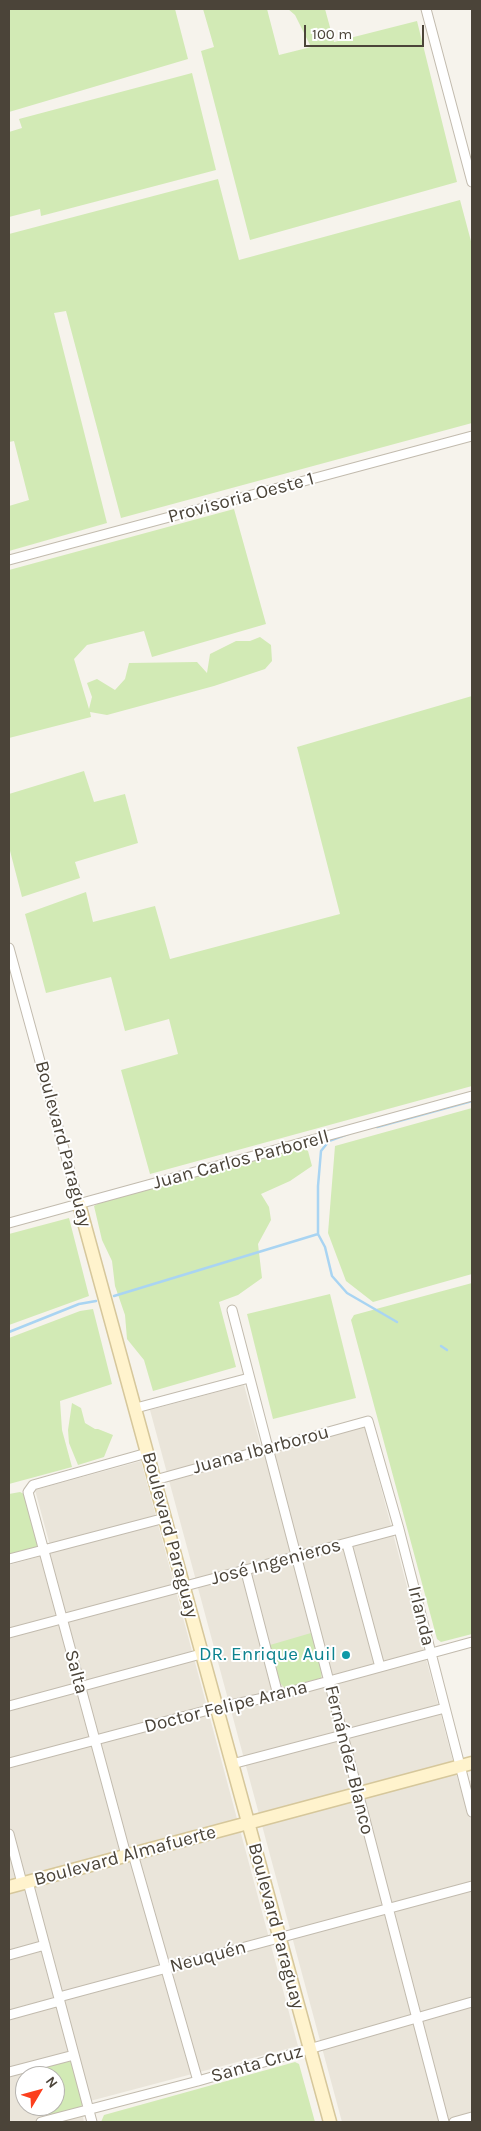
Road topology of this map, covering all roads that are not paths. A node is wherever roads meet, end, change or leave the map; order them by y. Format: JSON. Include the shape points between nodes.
{"nodes":[{"id":1,"x":426,"y":9,"type":"edge"},
{"id":2,"x":472,"y":182,"type":"edge"},
{"id":3,"x":472,"y":436,"type":"edge"},
{"id":4,"x":9,"y":560,"type":"edge"},
{"id":5,"x":9,"y":948,"type":"edge"},
{"id":6,"x":472,"y":1096,"type":"edge"},
{"id":7,"x":79,"y":1204,"type":"junction"},
{"id":8,"x":9,"y":1223,"type":"edge"},
{"id":9,"x":232,"y":1310,"type":"dead end"},
{"id":10,"x":249,"y":1378,"type":"junction"},
{"id":11,"x":136,"y":1408,"type":"junction"},
{"id":12,"x":368,"y":1421,"type":"joint"},
{"id":13,"x":267,"y":1448,"type":"junction"},
{"id":14,"x":147,"y":1453,"type":"junction"},
{"id":15,"x":155,"y":1480,"type":"junction"},
{"id":16,"x":165,"y":1518,"type":"junction"},
{"id":17,"x":399,"y":1530,"type":"junction"},
{"id":18,"x":347,"y":1544,"type":"junction"},
{"id":19,"x":43,"y":1550,"type":"junction"},
{"id":20,"x":296,"y":1558,"type":"junction"},
{"id":21,"x":9,"y":1559,"type":"edge"},
{"id":22,"x":246,"y":1572,"type":"junction"},
{"id":23,"x":184,"y":1586,"type":"junction"},
{"id":24,"x":62,"y":1618,"type":"junction"},
{"id":25,"x":9,"y":1632,"type":"edge"},
{"id":26,"x":472,"y":1642,"type":"edge"},
{"id":27,"x":431,"y":1653,"type":"junction"},
{"id":28,"x":201,"y":1654,"type":"junction"},
{"id":29,"x":380,"y":1667,"type":"junction"},
{"id":30,"x":329,"y":1681,"type":"junction"},
{"id":31,"x":79,"y":1686,"type":"junction"},
{"id":32,"x":278,"y":1695,"type":"junction"},
{"id":33,"x":9,"y":1706,"type":"edge"},
{"id":34,"x":216,"y":1708,"type":"junction"},
{"id":35,"x":445,"y":1708,"type":"junction"},
{"id":36,"x":344,"y":1736,"type":"junction"},
{"id":37,"x":94,"y":1740,"type":"junction"},
{"id":38,"x":9,"y":1763,"type":"edge"},
{"id":39,"x":232,"y":1764,"type":"junction"},
{"id":40,"x":466,"y":1764,"type":"edge"},
{"id":41,"x":358,"y":1794,"type":"junction"},
{"id":42,"x":472,"y":1812,"type":"edge"},
{"id":43,"x":248,"y":1823,"type":"junction"},
{"id":44,"x":9,"y":1834,"type":"edge"},
{"id":45,"x":129,"y":1854,"type":"junction"},
{"id":46,"x":25,"y":1883,"type":"junction"},
{"id":47,"x":472,"y":1886,"type":"edge"},
{"id":48,"x":9,"y":1887,"type":"edge"},
{"id":49,"x":387,"y":1908,"type":"junction"},
{"id":50,"x":280,"y":1938,"type":"junction"},
{"id":51,"x":45,"y":1946,"type":"junction"},
{"id":52,"x":9,"y":1955,"type":"edge"},
{"id":53,"x":165,"y":1968,"type":"junction"},
{"id":54,"x":60,"y":1999,"type":"junction"},
{"id":55,"x":472,"y":2002,"type":"edge"},
{"id":56,"x":9,"y":2015,"type":"edge"},
{"id":57,"x":416,"y":2018,"type":"junction"},
{"id":58,"x":310,"y":2050,"type":"junction"},
{"id":59,"x":74,"y":2055,"type":"junction"},
{"id":60,"x":9,"y":2072,"type":"edge"},
{"id":61,"x":198,"y":2081,"type":"junction"},
{"id":62,"x":88,"y":2110,"type":"junction"},
{"id":63,"x":472,"y":2117,"type":"edge"},
{"id":64,"x":41,"y":2122,"type":"edge"},
{"id":65,"x":92,"y":2122,"type":"edge"},
{"id":66,"x":330,"y":2122,"type":"edge"},
{"id":67,"x":444,"y":2122,"type":"edge"},
{"id":68,"x":454,"y":2122,"type":"edge"}],
"edges":[{"from":1,"to":2,"type":"street"},
{"from":3,"to":4,"type":"street","name":"Provisoria Oeste 1"},
{"from":5,"to":7,"type":"street","name":"Boulevard Paraguay"},
{"from":6,"to":7,"type":"street","name":"Juan Carlos Parborell"},
{"from":7,"to":8,"type":"street","name":"Juan Carlos Parborell"},
{"from":7,"to":11,"type":"main road","name":"Boulevard Paraguay"},
{"from":9,"to":10,"type":"street","name":"Fernández Blanco"},
{"from":10,"to":11,"type":"street"},
{"from":10,"to":13,"type":"street","name":"Fernández Blanco"},
{"from":11,"to":14,"type":"main road","name":"Boulevard Paraguay"},
{"from":12,"to":13,"type":"street","name":"Juana Ibarborou"},
{"from":12,"to":17,"type":"street","name":"Irlanda"},
{"from":13,"to":15,"type":"street","name":"Juana Ibarborou"},
{"from":13,"to":20,"type":"street","name":"Fernández Blanco"},
{"from":14,"to":15,"type":"main road","name":"Boulevard Paraguay"},
{"from":14,"to":19,"type":"street","name":"Salta","via":[[29,1488]]},
{"from":15,"to":16,"type":"main road","name":"Boulevard Paraguay"},
{"from":16,"to":19,"type":"street"},
{"from":16,"to":23,"type":"main road","name":"Boulevard Paraguay"},
{"from":17,"to":18,"type":"street","name":"José Ingenieros"},
{"from":17,"to":27,"type":"street","name":"Irlanda"},
{"from":18,"to":20,"type":"street","name":"José Ingenieros"},
{"from":18,"to":29,"type":"street"},
{"from":19,"to":21,"type":"street"},
{"from":19,"to":24,"type":"street","name":"Salta"},
{"from":20,"to":22,"type":"street","name":"José Ingenieros"},
{"from":20,"to":30,"type":"street","name":"Fernández Blanco"},
{"from":22,"to":23,"type":"street","name":"José Ingenieros"},
{"from":22,"to":32,"type":"street"},
{"from":23,"to":24,"type":"street","name":"José Ingenieros"},
{"from":23,"to":28,"type":"main road","name":"Boulevard Paraguay"},
{"from":24,"to":25,"type":"street","name":"José Ingenieros"},
{"from":24,"to":31,"type":"street","name":"Salta"},
{"from":26,"to":27,"type":"street","name":"Doctor Felipe Arana"},
{"from":27,"to":29,"type":"street","name":"Doctor Felipe Arana"},
{"from":27,"to":35,"type":"street","name":"Irlanda"},
{"from":28,"to":31,"type":"street"},
{"from":28,"to":34,"type":"main road","name":"Boulevard Paraguay"},
{"from":29,"to":30,"type":"street","name":"Doctor Felipe Arana"},
{"from":30,"to":32,"type":"street","name":"Doctor Felipe Arana"},
{"from":30,"to":36,"type":"street","name":"Fernández Blanco"},
{"from":31,"to":33,"type":"street"},
{"from":31,"to":37,"type":"street","name":"Salta"},
{"from":32,"to":34,"type":"street","name":"Doctor Felipe Arana"},
{"from":34,"to":37,"type":"street","name":"Doctor Felipe Arana"},
{"from":34,"to":39,"type":"main road","name":"Boulevard Paraguay"},
{"from":35,"to":36,"type":"street"},
{"from":35,"to":40,"type":"street","name":"Irlanda"},
{"from":36,"to":39,"type":"street"},
{"from":36,"to":41,"type":"street","name":"Fernández Blanco"},
{"from":37,"to":38,"type":"street","name":"Doctor Felipe Arana"},
{"from":37,"to":45,"type":"street","name":"Salta"},
{"from":39,"to":43,"type":"main road","name":"Boulevard Paraguay"},
{"from":40,"to":41,"type":"main road","name":"Boulevard Almafuerte"},
{"from":40,"to":42,"type":"street","name":"Irlanda"},
{"from":41,"to":43,"type":"main road","name":"Boulevard Almafuerte"},
{"from":41,"to":49,"type":"street","name":"Fernández Blanco"},
{"from":43,"to":45,"type":"main road","name":"Boulevard Almafuerte"},
{"from":43,"to":50,"type":"main road","name":"Boulevard Paraguay"},
{"from":44,"to":46,"type":"street"},
{"from":45,"to":46,"type":"main road","name":"Boulevard Almafuerte"},
{"from":45,"to":53,"type":"street","name":"Salta"},
{"from":46,"to":48,"type":"main road","name":"Boulevard Almafuerte"},
{"from":46,"to":51,"type":"street"},
{"from":47,"to":49,"type":"street","name":"Neuquén"},
{"from":49,"to":50,"type":"street","name":"Neuquén"},
{"from":49,"to":57,"type":"street","name":"Fernández Blanco"},
{"from":50,"to":53,"type":"street","name":"Neuquén"},
{"from":50,"to":58,"type":"main road","name":"Boulevard Paraguay"},
{"from":51,"to":52,"type":"street"},
{"from":51,"to":54,"type":"street"},
{"from":53,"to":54,"type":"street","name":"Neuquén"},
{"from":53,"to":61,"type":"street","name":"Salta"},
{"from":54,"to":56,"type":"street","name":"Neuquén"},
{"from":54,"to":59,"type":"street"},
{"from":55,"to":57,"type":"street","name":"Santa Cruz"},
{"from":57,"to":58,"type":"street","name":"Santa Cruz"},
{"from":57,"to":67,"type":"street","name":"Fernández Blanco"},
{"from":58,"to":61,"type":"street","name":"Santa Cruz"},
{"from":58,"to":66,"type":"main road","name":"Boulevard Paraguay"},
{"from":59,"to":60,"type":"street"},
{"from":59,"to":62,"type":"street"},
{"from":61,"to":62,"type":"street","name":"Santa Cruz"},
{"from":62,"to":64,"type":"street","name":"Santa Cruz"},
{"from":62,"to":65,"type":"street"},
{"from":63,"to":68,"type":"street"}]}
